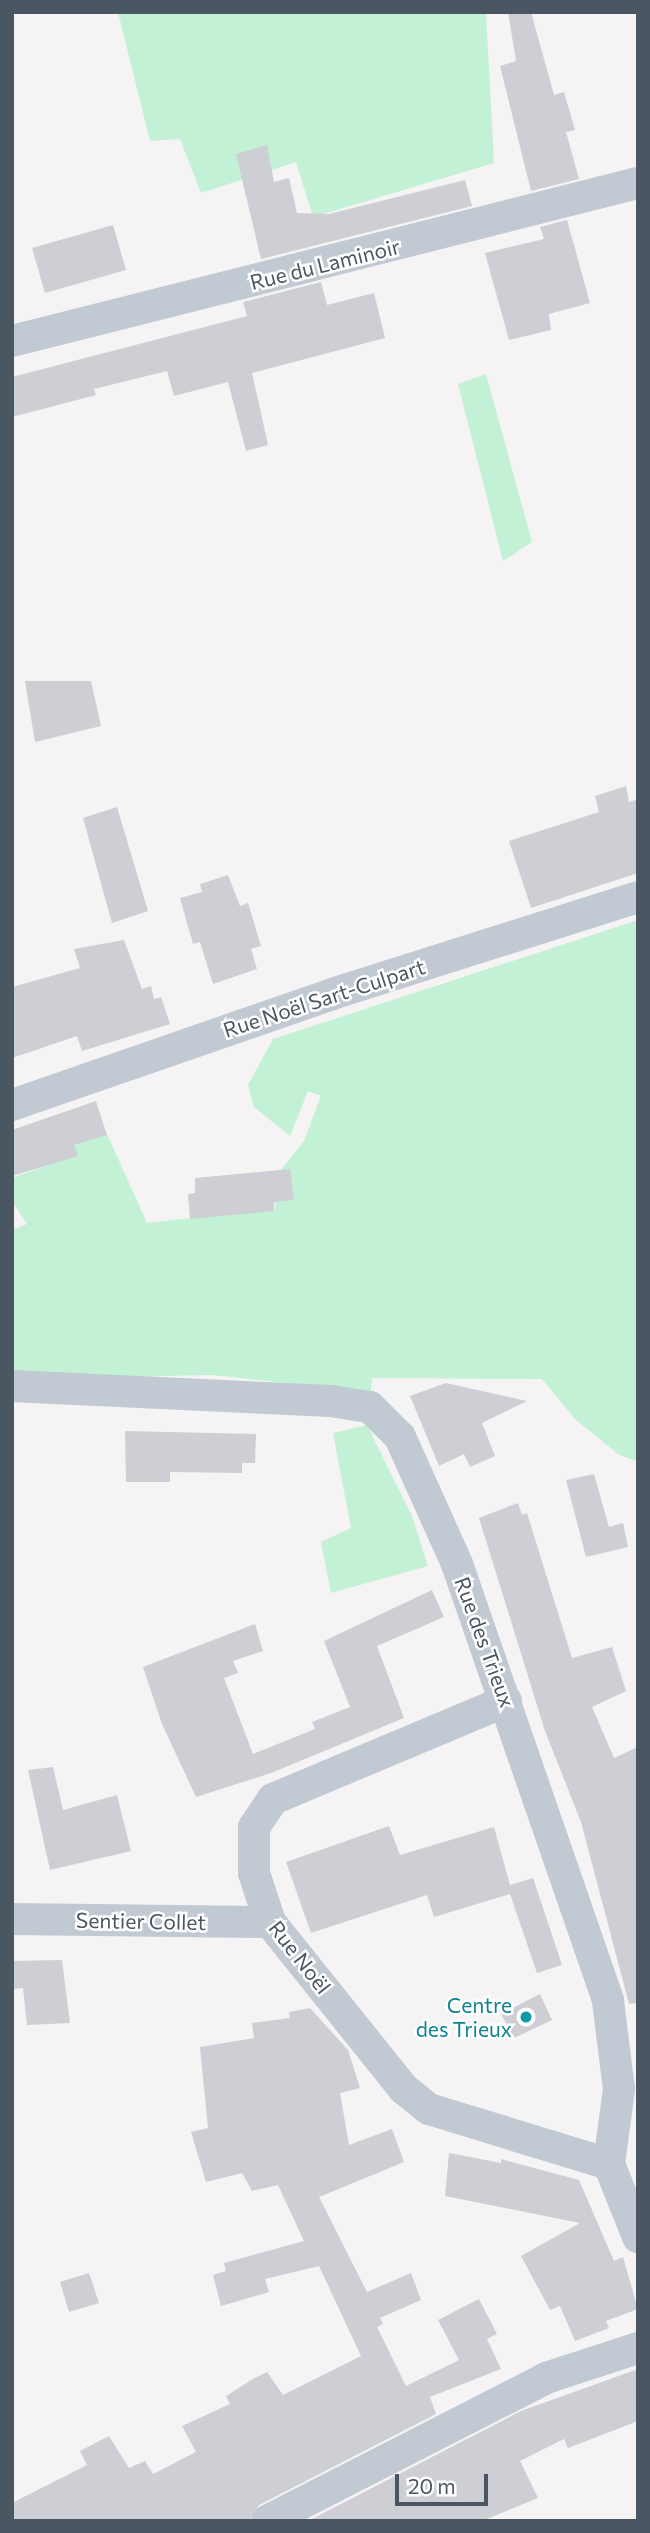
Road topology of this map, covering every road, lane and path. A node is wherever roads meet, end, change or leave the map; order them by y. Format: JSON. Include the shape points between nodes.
{"nodes":[{"id":1,"x":638,"y":183,"type":"edge"},
{"id":2,"x":12,"y":341,"type":"edge"},
{"id":3,"x":638,"y":897,"type":"edge"},
{"id":4,"x":12,"y":1105,"type":"edge"},
{"id":5,"x":12,"y":1386,"type":"edge"},
{"id":6,"x":506,"y":1701,"type":"junction"},
{"id":7,"x":12,"y":1919,"type":"edge"},
{"id":8,"x":270,"y":1922,"type":"junction"},
{"id":9,"x":609,"y":2164,"type":"junction"},
{"id":10,"x":638,"y":2237,"type":"edge"},
{"id":11,"x":638,"y":2348,"type":"edge"},
{"id":12,"x":267,"y":2521,"type":"edge"}],
"edges":[{"from":1,"to":2,"type":"street","name":"Rue du Laminoir"},
{"from":3,"to":4,"type":"street","name":"Rue Noël Sart-Culpart","via":[[331,994]]},
{"from":5,"to":6,"type":"street","name":"Rue des Trieux","via":[[314,1399],[369,1407],[400,1437],[457,1564]]},
{"from":6,"to":8,"type":"street","name":"Rue Noël","via":[[273,1799],[254,1827],[254,1873]]},
{"from":6,"to":9,"type":"street","name":"Rue des Trieux","via":[[608,2001],[619,2089]]},
{"from":7,"to":8,"type":"street","name":"Sentier Collet"},
{"from":8,"to":9,"type":"street","name":"Rue Noël","via":[[404,2089],[429,2109]]},
{"from":9,"to":10,"type":"street","name":"Rue des Trieux"},
{"from":11,"to":12,"type":"street","via":[[546,2378]]}]}
